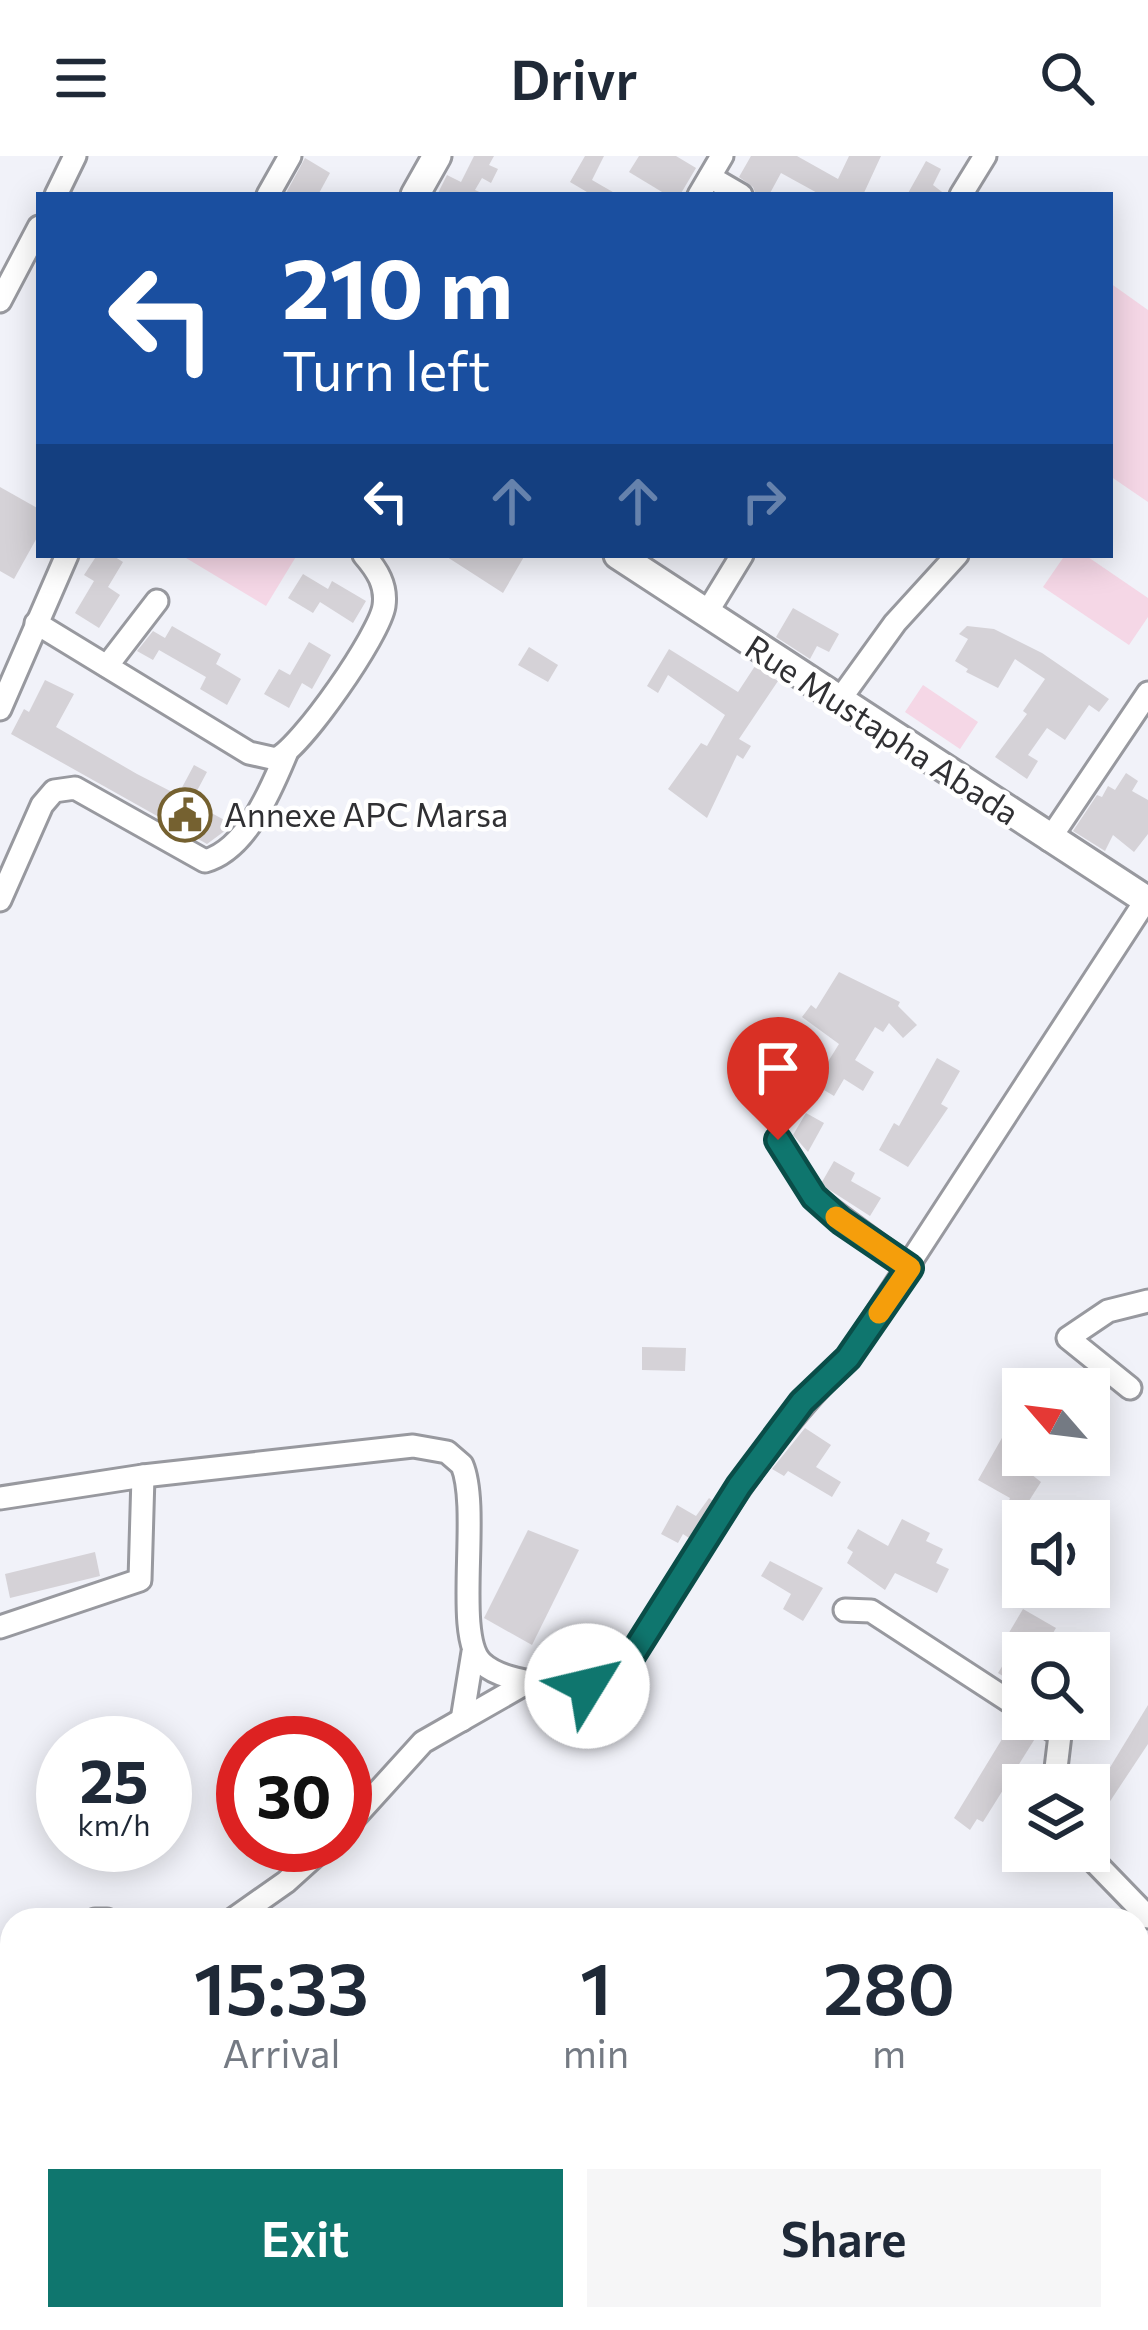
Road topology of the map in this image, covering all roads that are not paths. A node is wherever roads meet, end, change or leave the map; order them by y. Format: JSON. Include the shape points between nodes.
{"nodes":[{"id":1,"x":75,"y":156,"type":"edge"},
{"id":2,"x":290,"y":156,"type":"edge"},
{"id":3,"x":437,"y":156,"type":"edge"},
{"id":4,"x":722,"y":156,"type":"edge"},
{"id":5,"x":985,"y":156,"type":"edge"},
{"id":6,"x":704,"y":186,"type":"edge"},
{"id":7,"x":57,"y":192,"type":"edge"},
{"id":8,"x":270,"y":192,"type":"edge"},
{"id":9,"x":417,"y":192,"type":"edge"},
{"id":10,"x":963,"y":192,"type":"edge"},
{"id":11,"x":36,"y":233,"type":"edge"},
{"id":12,"x":0,"y":301,"type":"edge"},
{"id":13,"x":66,"y":558,"type":"edge"},
{"id":14,"x":366,"y":558,"type":"edge"},
{"id":15,"x":622,"y":558,"type":"edge"},
{"id":16,"x":740,"y":558,"type":"edge"},
{"id":17,"x":955,"y":558,"type":"edge"},
{"id":18,"x":158,"y":601,"type":"dead end"},
{"id":19,"x":706,"y":614,"type":"junction"},
{"id":20,"x":36,"y":622,"type":"junction"},
{"id":21,"x":107,"y":666,"type":"junction"},
{"id":22,"x":1148,"y":693,"type":"edge"},
{"id":23,"x":838,"y":702,"type":"junction"},
{"id":24,"x":0,"y":711,"type":"edge"},
{"id":25,"x":286,"y":754,"type":"junction"},
{"id":26,"x":1049,"y":840,"type":"junction"},
{"id":27,"x":0,"y":900,"type":"edge"},
{"id":28,"x":1147,"y":901,"type":"edge"},
{"id":29,"x":778,"y":1140,"type":"dead end"},
{"id":30,"x":910,"y":1268,"type":"junction"},
{"id":31,"x":1148,"y":1301,"type":"edge"},
{"id":32,"x":1130,"y":1388,"type":"dead end"},
{"id":33,"x":143,"y":1476,"type":"junction"},
{"id":34,"x":0,"y":1498,"type":"edge"},
{"id":35,"x":845,"y":1610,"type":"dead end"},
{"id":36,"x":0,"y":1627,"type":"edge"},
{"id":37,"x":472,"y":1652,"type":"junction"},
{"id":38,"x":528,"y":1682,"type":"junction"},
{"id":39,"x":1002,"y":1697,"type":"edge"},
{"id":40,"x":462,"y":1720,"type":"junction"},
{"id":41,"x":372,"y":1798,"type":"edge"},
{"id":42,"x":297,"y":1872,"type":"edge"},
{"id":43,"x":1104,"y":1872,"type":"edge"},
{"id":44,"x":249,"y":1908,"type":"edge"},
{"id":45,"x":1139,"y":1908,"type":"edge"}],
"edges":[{"from":1,"to":7,"type":"street"},
{"from":2,"to":8,"type":"street"},
{"from":3,"to":9,"type":"main road"},
{"from":4,"to":6,"type":"street"},
{"from":5,"to":10,"type":"street"},
{"from":11,"to":12,"type":"street"},
{"from":13,"to":20,"type":"street"},
{"from":14,"to":25,"type":"street","via":[[382,581],[380,620]]},
{"from":15,"to":19,"type":"main road","name":"Rue Mustapha Abada"},
{"from":16,"to":19,"type":"street"},
{"from":17,"to":23,"type":"street"},
{"from":18,"to":21,"type":"street"},
{"from":19,"to":23,"type":"main road","name":"Rue Mustapha Abada"},
{"from":20,"to":21,"type":"street"},
{"from":20,"to":24,"type":"street"},
{"from":21,"to":25,"type":"street","via":[[249,753]]},
{"from":22,"to":26,"type":"street"},
{"from":23,"to":26,"type":"main road","name":"Rue Mustapha Abada"},
{"from":25,"to":27,"type":"street","via":[[248,825],[205,861],[75,788],[54,791]]},
{"from":26,"to":28,"type":"main road","name":"Rue Mustapha Abada"},
{"from":28,"to":30,"type":"street"},
{"from":29,"to":30,"type":"street","via":[[814,1197]]},
{"from":30,"to":38,"type":"street","via":[[848,1358],[802,1402],[739,1486],[633,1654],[587,1686]]},
{"from":31,"to":32,"type":"street","via":[[1108,1311],[1068,1338]]},
{"from":33,"to":34,"type":"street"},
{"from":33,"to":36,"type":"street","via":[[140,1580]]},
{"from":33,"to":37,"type":"street","via":[[413,1445],[447,1452],[462,1465],[472,1500]]},
{"from":35,"to":39,"type":"street","via":[[871,1611]]},
{"from":37,"to":38,"type":"street","via":[[494,1671]]},
{"from":37,"to":40,"type":"street"},
{"from":38,"to":40,"type":"street"},
{"from":40,"to":41,"type":"street","via":[[422,1742]]},
{"from":42,"to":44,"type":"street"},
{"from":43,"to":45,"type":"street"}]}
